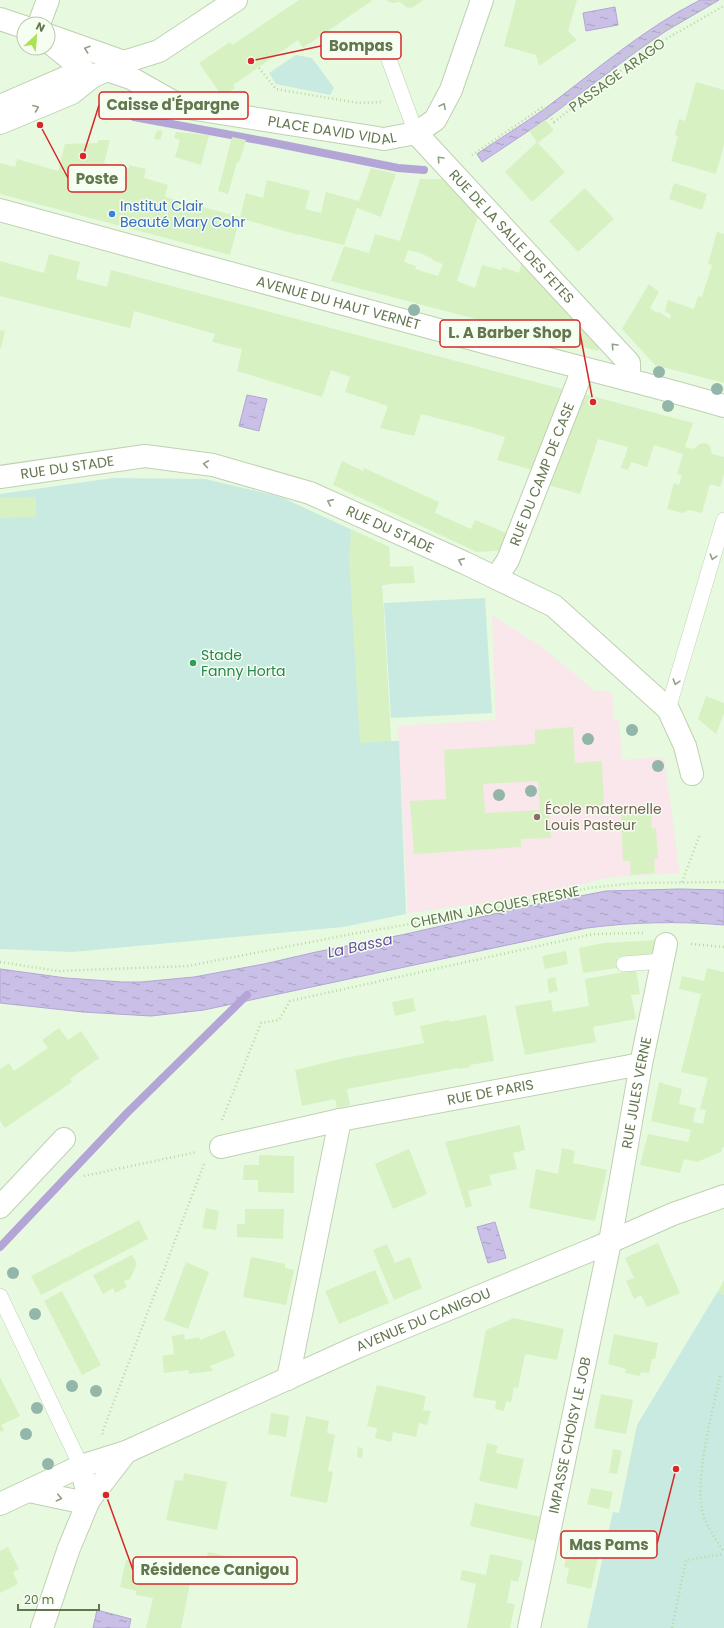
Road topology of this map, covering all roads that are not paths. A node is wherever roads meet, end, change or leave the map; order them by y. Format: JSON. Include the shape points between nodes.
{"nodes":[{"id":1,"x":48,"y":0,"type":"edge"},
{"id":2,"x":236,"y":0,"type":"edge"},
{"id":3,"x":482,"y":0,"type":"edge"},
{"id":4,"x":42,"y":16,"type":"edge"},
{"id":5,"x":0,"y":19,"type":"edge"},
{"id":6,"x":16,"y":24,"type":"edge"},
{"id":7,"x":56,"y":40,"type":"edge"},
{"id":8,"x":56,"y":45,"type":"edge"},
{"id":9,"x":384,"y":46,"type":"dead end"},
{"id":10,"x":108,"y":70,"type":"junction"},
{"id":11,"x":0,"y":106,"type":"edge"},
{"id":12,"x":0,"y":123,"type":"edge"},
{"id":13,"x":416,"y":133,"type":"junction"},
{"id":14,"x":0,"y":210,"type":"edge"},
{"id":15,"x":583,"y":369,"type":"junction"},
{"id":16,"x":629,"y":380,"type":"junction"},
{"id":17,"x":724,"y":406,"type":"edge"},
{"id":18,"x":0,"y":477,"type":"edge"},
{"id":19,"x":724,"y":520,"type":"edge"},
{"id":20,"x":496,"y":578,"type":"junction"},
{"id":21,"x":668,"y":709,"type":"junction"},
{"id":22,"x":692,"y":774,"type":"dead end"},
{"id":23,"x":664,"y":953,"type":"joint"},
{"id":24,"x":624,"y":964,"type":"dead end"},
{"id":25,"x":641,"y":1064,"type":"junction"},
{"id":26,"x":340,"y":1120,"type":"junction"},
{"id":27,"x":64,"y":1139,"type":"dead end"},
{"id":28,"x":210,"y":1152,"type":"road end"},
{"id":29,"x":724,"y":1196,"type":"edge"},
{"id":30,"x":0,"y":1207,"type":"edge"},
{"id":31,"x":610,"y":1242,"type":"junction"},
{"id":32,"x":0,"y":1296,"type":"edge"},
{"id":33,"x":288,"y":1378,"type":"junction"},
{"id":34,"x":126,"y":1452,"type":"junction"},
{"id":35,"x":82,"y":1466,"type":"junction"},
{"id":36,"x":30,"y":1491,"type":"junction"},
{"id":37,"x":89,"y":1500,"type":"junction"},
{"id":38,"x":0,"y":1504,"type":"edge"},
{"id":39,"x":42,"y":1628,"type":"edge"},
{"id":40,"x":529,"y":1628,"type":"edge"}],
"edges":[{"from":1,"to":4,"type":"street"},
{"from":2,"to":10,"type":"street","via":[[159,51]]},
{"from":13,"to":3,"type":"street","name":"PLACE DAVID VIDAL","one_way":true,"via":[[435,120],[451,90]]},
{"from":5,"to":6,"type":"street"},
{"from":10,"to":7,"type":"street","name":"PLACE DAVID VIDAL","one_way":true},
{"from":8,"to":10,"type":"street"},
{"from":9,"to":13,"type":"lane"},
{"from":10,"to":11,"type":"street","via":[[67,77]]},
{"from":12,"to":10,"type":"street","one_way":true,"via":[[72,93]]},
{"from":10,"to":13,"type":"street","name":"PLACE DAVID VIDAL","via":[[131,78],[182,108],[384,139]]},
{"from":16,"to":13,"type":"street","name":"RUE DE LA SALLE DES FETES","one_way":true,"via":[[629,363]]},
{"from":14,"to":15,"type":"street","name":"AVENUE DU HAUT VERNET"},
{"from":15,"to":16,"type":"street","name":"AVENUE DU HAUT VERNET"},
{"from":15,"to":20,"type":"street","name":"RUE DU CAMP DE CASE","via":[[508,560]]},
{"from":16,"to":17,"type":"street","name":"AVENUE DU HAUT VERNET"},
{"from":20,"to":18,"type":"street","name":"RUE DU STADE","one_way":true,"via":[[310,493],[213,465],[145,456]]},
{"from":19,"to":21,"type":"lane","one_way":true},
{"from":20,"to":21,"type":"street","name":"RUE DU STADE","via":[[554,606]]},
{"from":21,"to":22,"type":"street","name":"RUE DU STADE","via":[[685,746]]},
{"from":23,"to":24,"type":"lane"},
{"from":23,"to":25,"type":"street","name":"RUE JULES VERNE"},
{"from":25,"to":26,"type":"street","name":"RUE DE PARIS"},
{"from":25,"to":31,"type":"street","name":"RUE JULES VERNE"},
{"from":26,"to":28,"type":"street","name":"RUE DE PARIS"},
{"from":26,"to":33,"type":"street"},
{"from":27,"to":30,"type":"street"},
{"from":29,"to":31,"type":"street","name":"AVENUE DU CANIGOU","via":[[673,1214]]},
{"from":31,"to":33,"type":"street","name":"AVENUE DU CANIGOU"},
{"from":31,"to":40,"type":"street","name":"IMPASSE CHOISY LE JOB"},
{"from":32,"to":35,"type":"lane"},
{"from":33,"to":34,"type":"street","name":"AVENUE DU CANIGOU"},
{"from":34,"to":35,"type":"street","name":"AVENUE DU CANIGOU"},
{"from":34,"to":37,"type":"street","name":"AVENUE DU CANIGOU"},
{"from":35,"to":36,"type":"street","name":"AVENUE DU CANIGOU"},
{"from":35,"to":37,"type":"street"},
{"from":36,"to":37,"type":"street","one_way":true,"via":[[76,1501]]},
{"from":36,"to":38,"type":"street","name":"AVENUE DU CANIGOU"},
{"from":37,"to":39,"type":"street","name":"AVENUE DU CANIGOU","via":[[69,1548]]}]}
